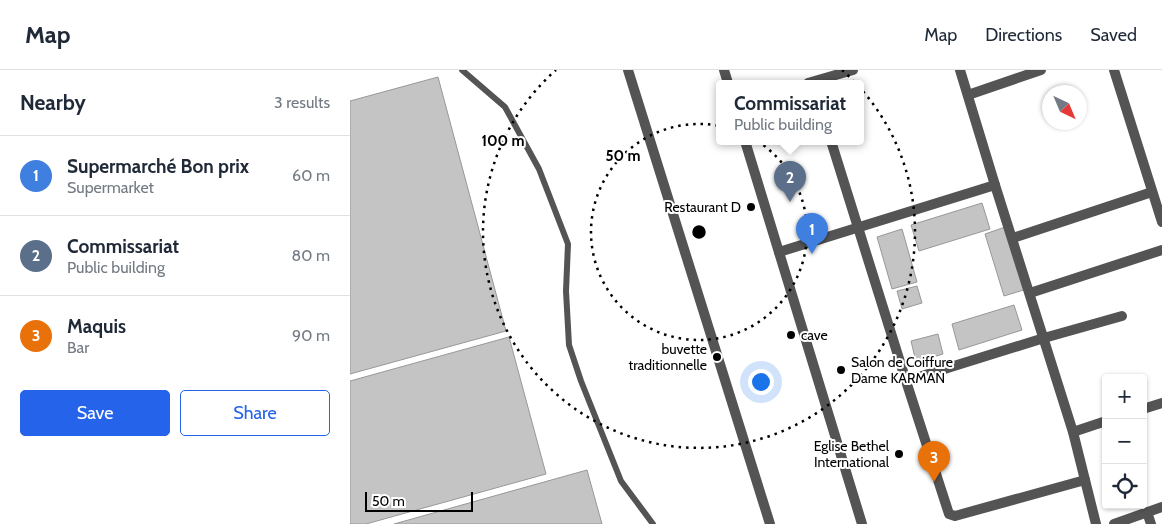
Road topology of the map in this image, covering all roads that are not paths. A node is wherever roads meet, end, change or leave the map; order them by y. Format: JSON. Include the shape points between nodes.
{"nodes":[{"id":1,"x":462,"y":70,"type":"edge"},
{"id":2,"x":628,"y":70,"type":"edge"},
{"id":3,"x":853,"y":70,"type":"edge"},
{"id":4,"x":960,"y":70,"type":"edge"},
{"id":5,"x":1042,"y":70,"type":"edge"},
{"id":6,"x":1114,"y":70,"type":"edge"},
{"id":7,"x":821,"y":80,"type":"edge"},
{"id":8,"x":968,"y":95,"type":"junction"},
{"id":9,"x":746,"y":145,"type":"edge"},
{"id":10,"x":832,"y":145,"type":"edge"},
{"id":11,"x":994,"y":184,"type":"junction"},
{"id":12,"x":1152,"y":192,"type":"junction"},
{"id":13,"x":1162,"y":222,"type":"edge"},
{"id":14,"x":858,"y":226,"type":"junction"},
{"id":15,"x":1013,"y":238,"type":"junction"},
{"id":16,"x":1162,"y":250,"type":"edge"},
{"id":17,"x":779,"y":252,"type":"junction"},
{"id":18,"x":1030,"y":293,"type":"junction"},
{"id":19,"x":1122,"y":316,"type":"dead end"},
{"id":20,"x":1044,"y":338,"type":"junction"},
{"id":21,"x":906,"y":381,"type":"junction"},
{"id":22,"x":1162,"y":403,"type":"edge"},
{"id":23,"x":1147,"y":408,"type":"edge"},
{"id":24,"x":1102,"y":422,"type":"edge"},
{"id":25,"x":1073,"y":432,"type":"junction"},
{"id":26,"x":1085,"y":480,"type":"junction"},
{"id":27,"x":1162,"y":507,"type":"edge"},
{"id":28,"x":1147,"y":512,"type":"junction"},
{"id":29,"x":653,"y":524,"type":"edge"},
{"id":30,"x":770,"y":524,"type":"edge"},
{"id":31,"x":862,"y":524,"type":"edge"},
{"id":32,"x":1096,"y":524,"type":"edge"},
{"id":33,"x":1114,"y":524,"type":"edge"},
{"id":34,"x":1152,"y":524,"type":"edge"}],
"edges":[{"from":1,"to":29,"type":"lane","via":[[505,108],[539,168],[568,244],[569,345],[621,481]]},
{"from":2,"to":30,"type":"street"},
{"from":3,"to":7,"type":"street"},
{"from":4,"to":8,"type":"street"},
{"from":5,"to":8,"type":"street"},
{"from":6,"to":12,"type":"street"},
{"from":8,"to":11,"type":"street"},
{"from":9,"to":17,"type":"street"},
{"from":10,"to":14,"type":"street"},
{"from":11,"to":14,"type":"street"},
{"from":11,"to":15,"type":"street"},
{"from":12,"to":13,"type":"street"},
{"from":12,"to":15,"type":"street"},
{"from":14,"to":17,"type":"street"},
{"from":14,"to":21,"type":"street"},
{"from":15,"to":18,"type":"street"},
{"from":16,"to":18,"type":"street"},
{"from":17,"to":31,"type":"street"},
{"from":18,"to":20,"type":"street"},
{"from":19,"to":20,"type":"street"},
{"from":20,"to":21,"type":"street"},
{"from":20,"to":25,"type":"street"},
{"from":21,"to":26,"type":"street","via":[[949,514],[955,516]]},
{"from":22,"to":23,"type":"street"},
{"from":24,"to":25,"type":"street"},
{"from":25,"to":26,"type":"street"},
{"from":26,"to":32,"type":"street"},
{"from":27,"to":28,"type":"street"},
{"from":28,"to":33,"type":"street"},
{"from":28,"to":34,"type":"street"}]}
